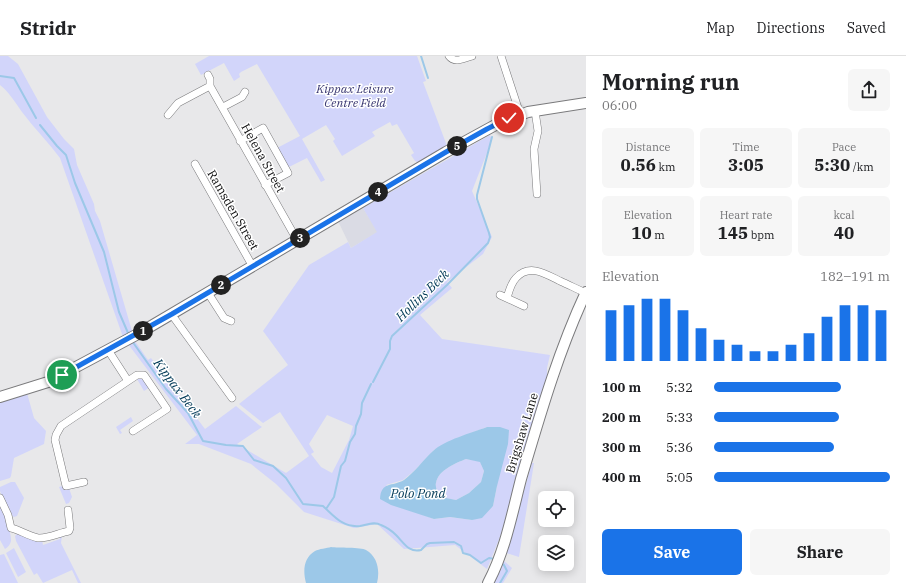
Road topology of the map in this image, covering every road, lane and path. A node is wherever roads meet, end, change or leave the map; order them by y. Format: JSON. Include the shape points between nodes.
{"nodes":[{"id":1,"x":449,"y":56,"type":"edge"},
{"id":2,"x":472,"y":56,"type":"edge"},
{"id":3,"x":501,"y":56,"type":"edge"},
{"id":4,"x":208,"y":75,"type":"dead end"},
{"id":5,"x":210,"y":86,"type":"junction"},
{"id":6,"x":245,"y":92,"type":"dead end"},
{"id":7,"x":586,"y":103,"type":"edge"},
{"id":8,"x":223,"y":107,"type":"junction"},
{"id":9,"x":535,"y":111,"type":"junction"},
{"id":10,"x":520,"y":114,"type":"junction"},
{"id":11,"x":168,"y":115,"type":"dead end"},
{"id":12,"x":240,"y":141,"type":"junction"},
{"id":13,"x":195,"y":164,"type":"dead end"},
{"id":14,"x":266,"y":185,"type":"junction"},
{"id":15,"x":537,"y":194,"type":"dead end"},
{"id":16,"x":297,"y":240,"type":"junction"},
{"id":17,"x":253,"y":267,"type":"junction"},
{"id":18,"x":586,"y":292,"type":"edge"},
{"id":19,"x":208,"y":293,"type":"junction"},
{"id":20,"x":524,"y":306,"type":"dead end"},
{"id":21,"x":172,"y":314,"type":"junction"},
{"id":22,"x":231,"y":321,"type":"dead end"},
{"id":23,"x":108,"y":350,"type":"junction"},
{"id":24,"x":128,"y":381,"type":"junction"},
{"id":25,"x":0,"y":397,"type":"edge"},
{"id":26,"x":232,"y":398,"type":"dead end"},
{"id":27,"x":133,"y":431,"type":"dead end"},
{"id":28,"x":84,"y":482,"type":"dead end"},
{"id":29,"x":0,"y":498,"type":"edge"},
{"id":30,"x":68,"y":510,"type":"dead end"},
{"id":31,"x":488,"y":583,"type":"edge"}],
"edges":[{"from":1,"to":2,"type":"street","via":[[456,61]]},
{"from":3,"to":10,"type":"street"},
{"from":4,"to":5,"type":"street"},
{"from":5,"to":8,"type":"street","name":"Helena Street"},
{"from":5,"to":11,"type":"street","via":[[178,103]]},
{"from":6,"to":8,"type":"street","via":[[242,97]]},
{"from":7,"to":9,"type":"street"},
{"from":8,"to":12,"type":"street","name":"Helena Street"},
{"from":9,"to":10,"type":"street"},
{"from":9,"to":15,"type":"street","via":[[538,132],[534,149]]},
{"from":10,"to":16,"type":"street","via":[[487,129]]},
{"from":12,"to":14,"type":"street","name":"Helena Street"},
{"from":12,"to":14,"type":"street","via":[[263,128],[288,173]]},
{"from":13,"to":17,"type":"street","name":"Ramsden Street"},
{"from":14,"to":16,"type":"street","name":"Helena Street"},
{"from":16,"to":17,"type":"street"},
{"from":17,"to":19,"type":"street"},
{"from":18,"to":20,"type":"street","via":[[542,272],[524,272],[517,276],[503,296]]},
{"from":18,"to":31,"type":"street","name":"Brigshaw Lane","via":[[562,346],[502,552]]},
{"from":19,"to":21,"type":"street"},
{"from":19,"to":22,"type":"street","via":[[224,318]]},
{"from":21,"to":23,"type":"street"},
{"from":21,"to":26,"type":"street"},
{"from":23,"to":24,"type":"street"},
{"from":23,"to":25,"type":"street","via":[[48,382]]},
{"from":24,"to":27,"type":"street","via":[[137,375],[144,376],[167,409]]},
{"from":24,"to":28,"type":"street","via":[[61,426],[56,435],[66,486]]},
{"from":29,"to":30,"type":"street","via":[[11,528],[36,538],[70,530]]}]}
